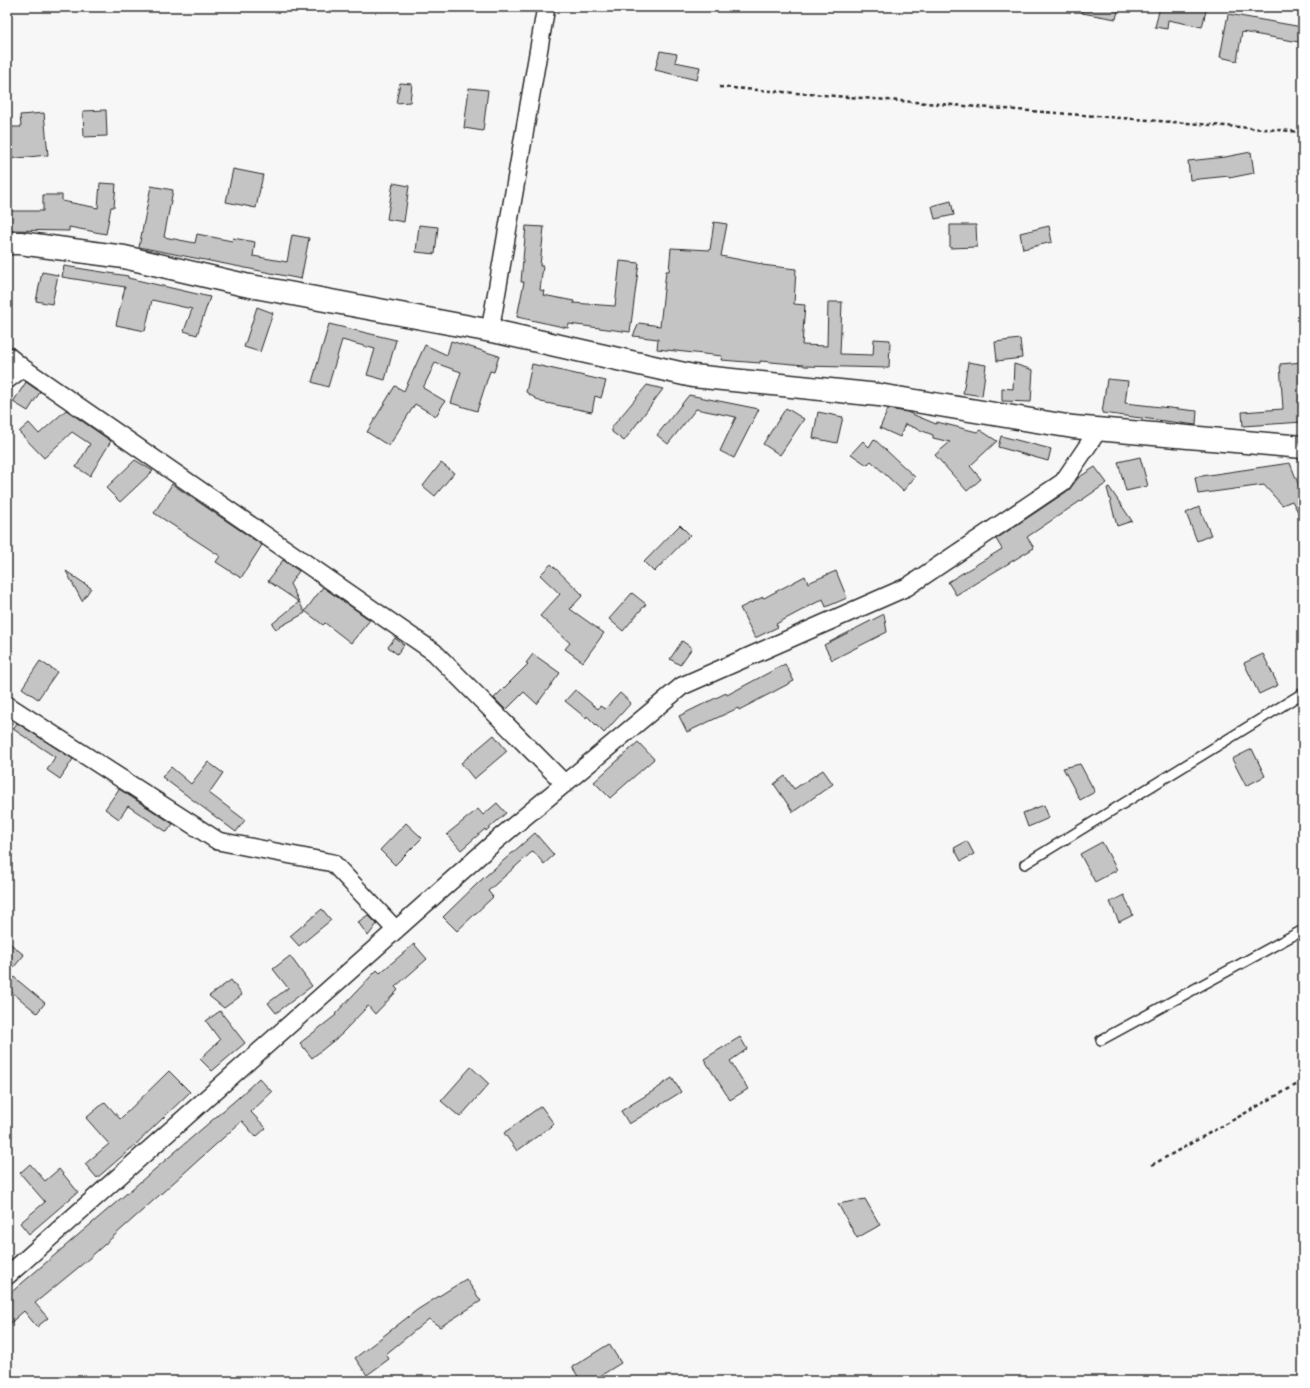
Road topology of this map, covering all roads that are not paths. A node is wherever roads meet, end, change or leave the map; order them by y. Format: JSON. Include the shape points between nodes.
{"nodes":[{"id":1,"x":546,"y":7,"type":"edge"},
{"id":2,"x":7,"y":242,"type":"edge"},
{"id":3,"x":490,"y":331,"type":"junction"},
{"id":4,"x":7,"y":355,"type":"edge"},
{"id":5,"x":23,"y":368,"type":"junction"},
{"id":6,"x":7,"y":380,"type":"edge"},
{"id":7,"x":1099,"y":429,"type":"junction"},
{"id":8,"x":1303,"y":447,"type":"edge"},
{"id":9,"x":1303,"y":693,"type":"edge"},
{"id":10,"x":7,"y":705,"type":"edge"},
{"id":11,"x":565,"y":784,"type":"junction"},
{"id":12,"x":1025,"y":864,"type":"dead end"},
{"id":13,"x":396,"y":930,"type":"junction"},
{"id":14,"x":1303,"y":930,"type":"edge"},
{"id":15,"x":1102,"y":1040,"type":"dead end"},
{"id":16,"x":7,"y":1276,"type":"edge"}],
"edges":[{"from":1,"to":3,"type":"street"},
{"from":2,"to":3,"type":"street","via":[[124,257],[245,285]]},
{"from":3,"to":7,"type":"street","via":[[694,376],[879,395]]},
{"from":4,"to":5,"type":"street"},
{"from":5,"to":6,"type":"street"},
{"from":5,"to":11,"type":"street","via":[[434,652]]},
{"from":7,"to":8,"type":"street"},
{"from":7,"to":11,"type":"street","via":[[1063,482],[907,587],[682,686]]},
{"from":9,"to":12,"type":"lane"},
{"from":10,"to":13,"type":"street","via":[[218,841],[333,863]]},
{"from":11,"to":13,"type":"street","via":[[498,839]]},
{"from":13,"to":16,"type":"street"},
{"from":14,"to":15,"type":"lane"}]}
